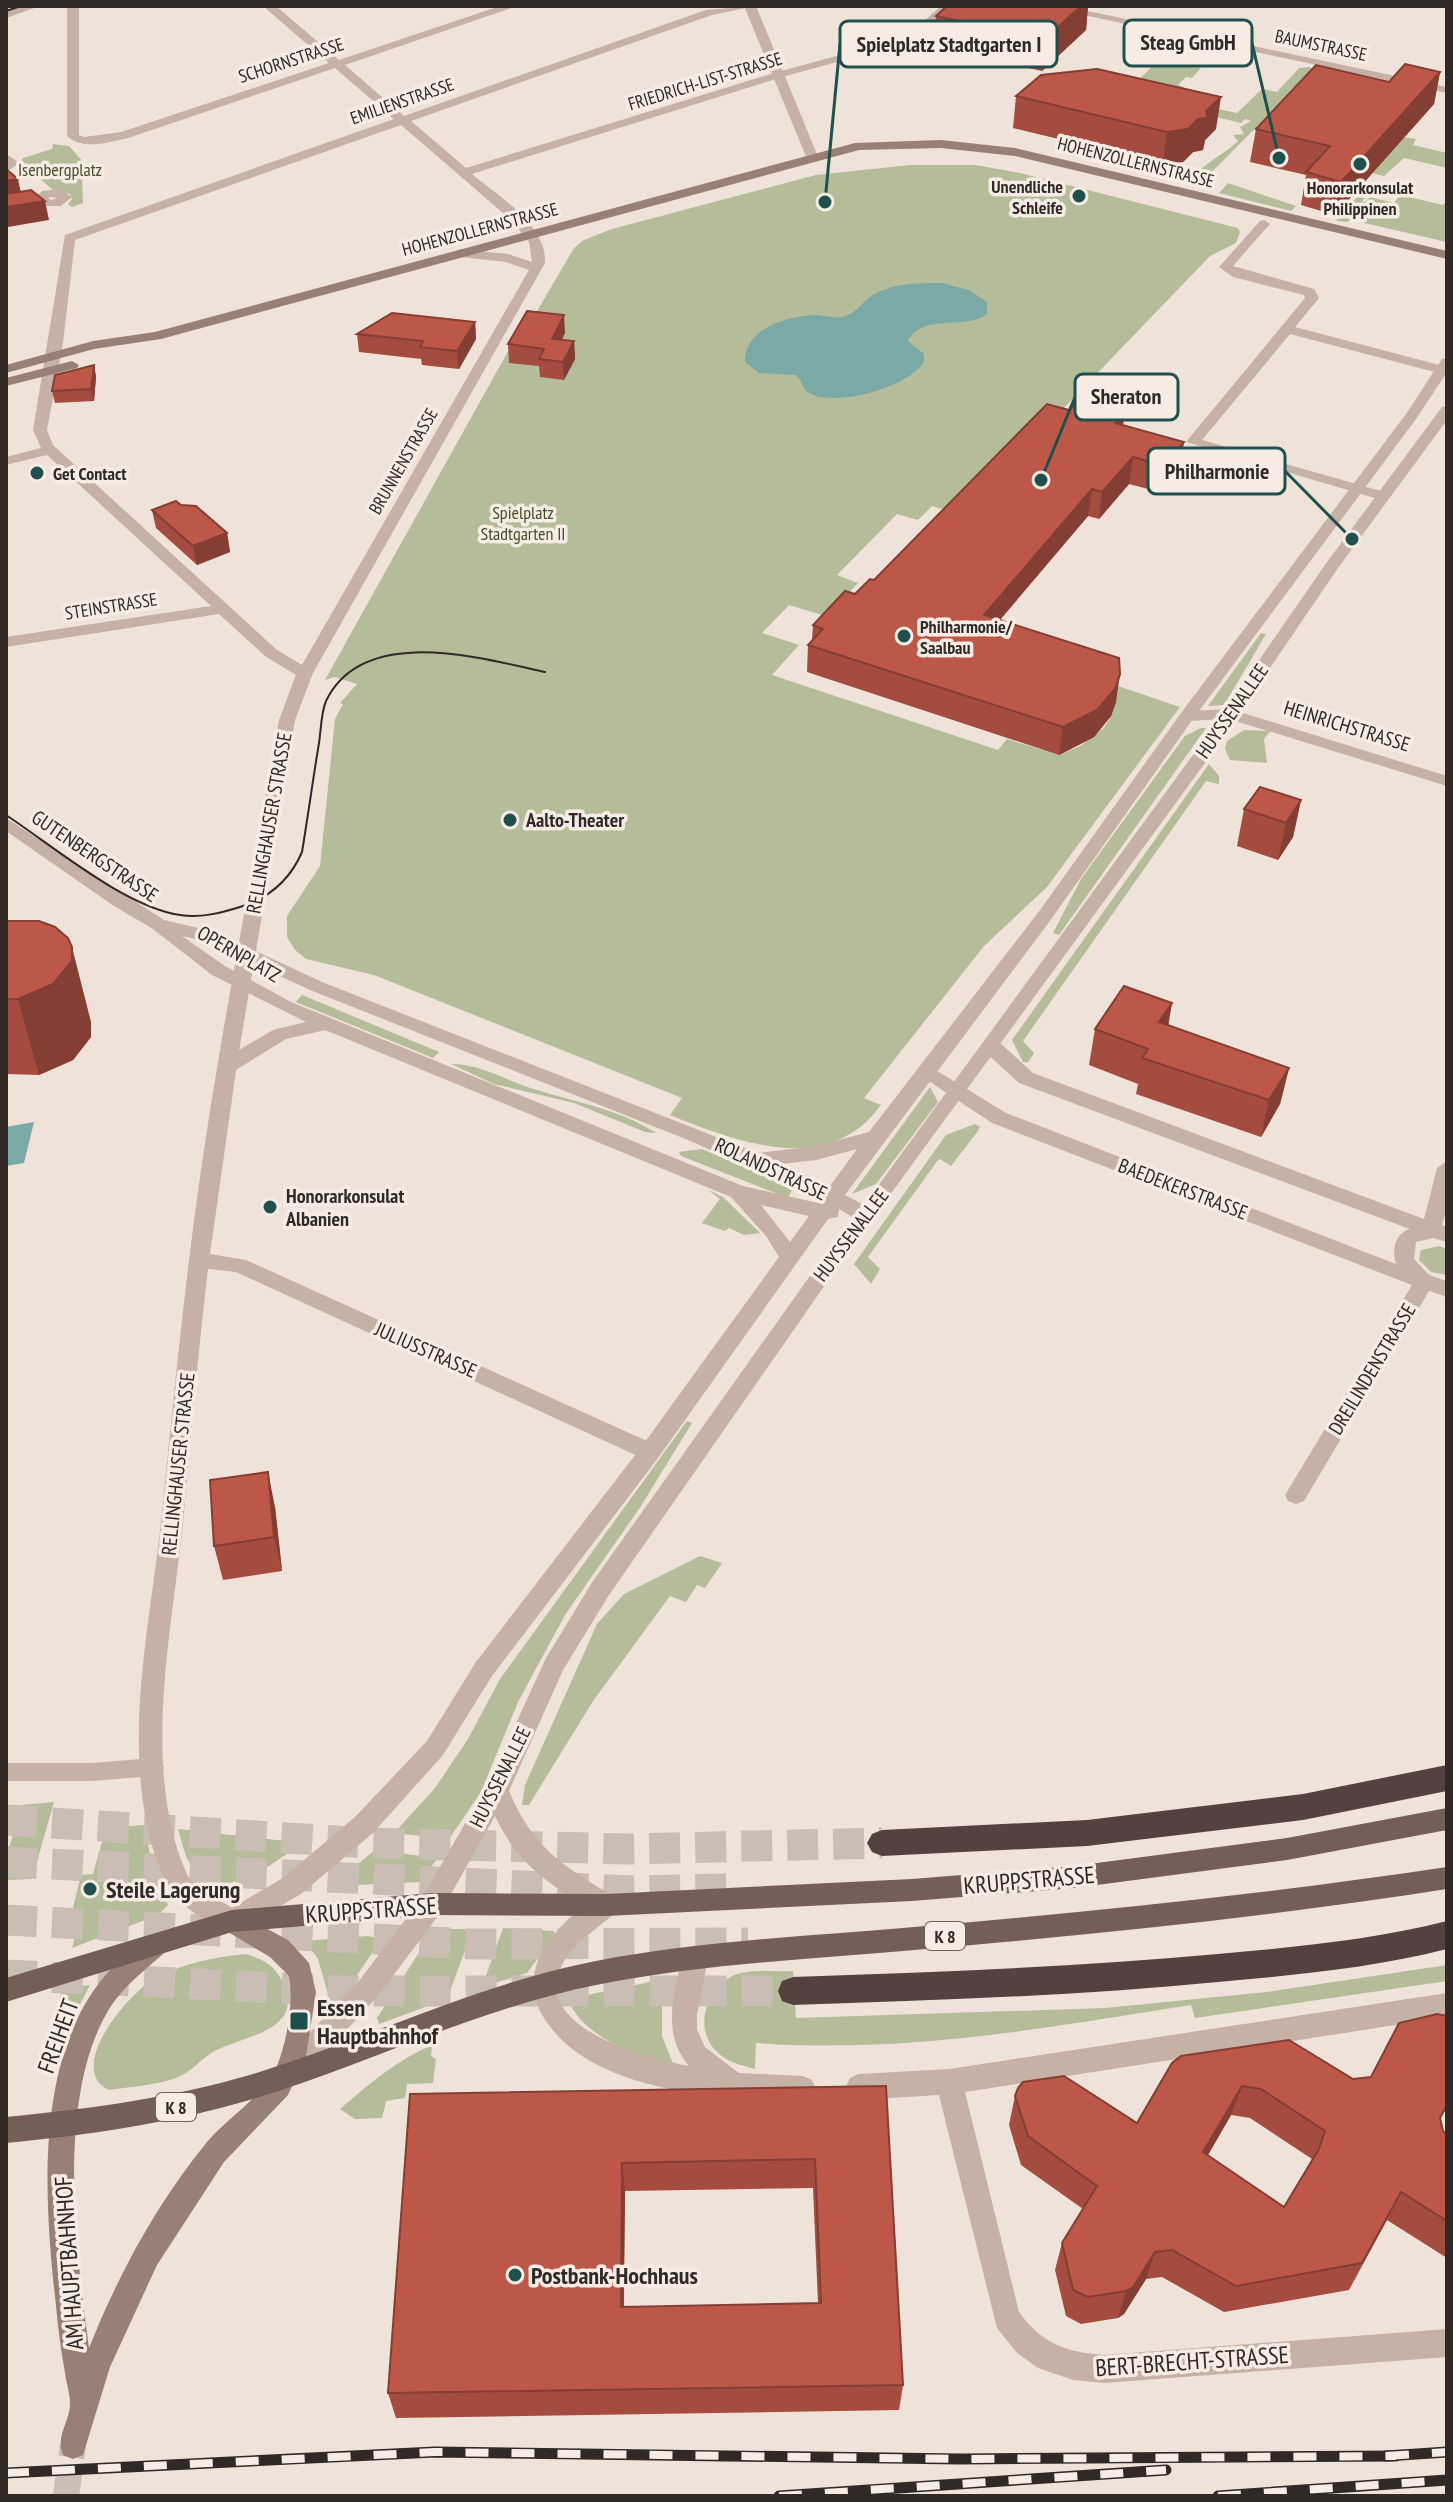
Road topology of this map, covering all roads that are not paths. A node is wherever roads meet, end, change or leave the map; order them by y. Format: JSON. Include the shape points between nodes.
{"nodes":[{"id":1,"x":34,"y":6,"type":"edge"},
{"id":2,"x":73,"y":6,"type":"edge"},
{"id":3,"x":269,"y":6,"type":"edge"},
{"id":4,"x":511,"y":6,"type":"edge"},
{"id":5,"x":750,"y":6,"type":"edge"},
{"id":6,"x":948,"y":6,"type":"edge"},
{"id":7,"x":1048,"y":6,"type":"edge"},
{"id":8,"x":6,"y":15,"type":"edge"},
{"id":9,"x":336,"y":64,"type":"junction"},
{"id":10,"x":778,"y":75,"type":"junction"},
{"id":11,"x":1447,"y":90,"type":"edge"},
{"id":12,"x":403,"y":120,"type":"junction"},
{"id":13,"x":6,"y":158,"type":"edge"},
{"id":14,"x":813,"y":159,"type":"junction"},
{"id":15,"x":6,"y":168,"type":"edge"},
{"id":16,"x":463,"y":173,"type":"junction"},
{"id":17,"x":1264,"y":224,"type":"junction"},
{"id":18,"x":533,"y":234,"type":"junction"},
{"id":19,"x":460,"y":253,"type":"junction"},
{"id":20,"x":1447,"y":255,"type":"edge"},
{"id":21,"x":536,"y":268,"type":"junction"},
{"id":22,"x":1447,"y":268,"type":"edge"},
{"id":23,"x":1287,"y":329,"type":"junction"},
{"id":24,"x":52,"y":364,"type":"junction"},
{"id":25,"x":1444,"y":366,"type":"edge"},
{"id":26,"x":6,"y":369,"type":"edge"},
{"id":27,"x":6,"y":382,"type":"edge"},
{"id":28,"x":1447,"y":410,"type":"edge"},
{"id":29,"x":49,"y":450,"type":"junction"},
{"id":30,"x":6,"y":461,"type":"edge"},
{"id":31,"x":1357,"y":488,"type":"junction"},
{"id":32,"x":1383,"y":496,"type":"junction"},
{"id":33,"x":221,"y":609,"type":"junction"},
{"id":34,"x":6,"y":626,"type":"edge"},
{"id":35,"x":13,"y":641,"type":"edge"},
{"id":36,"x":305,"y":673,"type":"junction"},
{"id":37,"x":1230,"y":714,"type":"junction"},
{"id":38,"x":1187,"y":716,"type":"junction"},
{"id":39,"x":1447,"y":781,"type":"edge"},
{"id":40,"x":6,"y":823,"type":"edge"},
{"id":41,"x":159,"y":925,"type":"junction"},
{"id":42,"x":247,"y":954,"type":"junction"},
{"id":43,"x":241,"y":984,"type":"junction"},
{"id":44,"x":316,"y":986,"type":"joint"},
{"id":45,"x":326,"y":1023,"type":"junction"},
{"id":46,"x":991,"y":1046,"type":"junction"},
{"id":47,"x":229,"y":1065,"type":"junction"},
{"id":48,"x":927,"y":1074,"type":"junction"},
{"id":49,"x":956,"y":1094,"type":"junction"},
{"id":50,"x":695,"y":1135,"type":"junction"},
{"id":51,"x":876,"y":1137,"type":"junction"},
{"id":52,"x":655,"y":1156,"type":"junction"},
{"id":53,"x":754,"y":1160,"type":"junction"},
{"id":54,"x":1447,"y":1168,"type":"edge"},
{"id":55,"x":738,"y":1192,"type":"junction"},
{"id":56,"x":827,"y":1204,"type":"junction"},
{"id":57,"x":867,"y":1216,"type":"junction"},
{"id":58,"x":1439,"y":1233,"type":"edge"},
{"id":59,"x":789,"y":1256,"type":"junction"},
{"id":60,"x":199,"y":1260,"type":"junction"},
{"id":61,"x":1424,"y":1282,"type":"junction"},
{"id":62,"x":1447,"y":1289,"type":"edge"},
{"id":63,"x":650,"y":1452,"type":"junction"},
{"id":64,"x":1296,"y":1495,"type":"dead end"},
{"id":65,"x":153,"y":1767,"type":"junction"},
{"id":66,"x":6,"y":1772,"type":"edge"},
{"id":67,"x":1447,"y":1778,"type":"edge"},
{"id":68,"x":497,"y":1791,"type":"junction"},
{"id":69,"x":1447,"y":1819,"type":"edge"},
{"id":70,"x":882,"y":1843,"type":"tunnel mouth"},
{"id":71,"x":1447,"y":1878,"type":"edge"},
{"id":72,"x":432,"y":1904,"type":"junction"},
{"id":73,"x":606,"y":1905,"type":"junction"},
{"id":74,"x":232,"y":1921,"type":"junction"},
{"id":75,"x":1447,"y":1935,"type":"edge"},
{"id":76,"x":159,"y":1942,"type":"junction"},
{"id":77,"x":695,"y":1958,"type":"junction"},
{"id":78,"x":545,"y":1985,"type":"junction"},
{"id":79,"x":6,"y":1990,"type":"edge"},
{"id":80,"x":793,"y":1991,"type":"tunnel mouth"},
{"id":81,"x":1447,"y":2005,"type":"edge"},
{"id":82,"x":286,"y":2076,"type":"junction"},
{"id":83,"x":949,"y":2082,"type":"junction"},
{"id":84,"x":736,"y":2083,"type":"junction"},
{"id":85,"x":63,"y":2125,"type":"junction"},
{"id":86,"x":6,"y":2130,"type":"edge"},
{"id":87,"x":1447,"y":2343,"type":"edge"},
{"id":88,"x":83,"y":2400,"type":"junction"},
{"id":89,"x":73,"y":2445,"type":"tunnel mouth"}],
"edges":[{"from":1,"to":8,"type":"street"},
{"from":2,"to":9,"type":"street","name":"SCHORNSTRASSE","via":[[73,136],[81,141],[124,135]]},
{"from":3,"to":9,"type":"street"},
{"from":4,"to":9,"type":"street","name":"SCHORNSTRASSE"},
{"from":5,"to":10,"type":"street"},
{"from":5,"to":12,"type":"street","name":"EMILIENSTRASSE","via":[[710,12]]},
{"from":6,"to":10,"type":"street","name":"FRIEDRICH-LIST-STRASSE","via":[[910,39]]},
{"from":7,"to":11,"type":"street","name":"BAUMSTRASSE"},
{"from":9,"to":12,"type":"street"},
{"from":10,"to":14,"type":"street"},
{"from":10,"to":16,"type":"street","name":"FRIEDRICH-LIST-STRASSE"},
{"from":12,"to":16,"type":"street"},
{"from":12,"to":24,"type":"street","name":"EMILIENSTRASSE","via":[[69,238]]},
{"from":13,"to":15,"type":"street","via":[[14,163]]},
{"from":14,"to":17,"type":"main road","name":"HOHENZOLLERNSTRASSE","via":[[903,154],[1003,161]]},
{"from":14,"to":18,"type":"main road","name":"HOHENZOLLERNSTRASSE"},
{"from":14,"to":20,"type":"main road","name":"HOHENZOLLERNSTRASSE","via":[[884,145],[991,148]]},
{"from":16,"to":18,"type":"street"},
{"from":17,"to":22,"type":"main road","name":"HOHENZOLLERNSTRASSE"},
{"from":17,"to":23,"type":"street","via":[[1225,267],[1309,292],[1312,298]]},
{"from":18,"to":19,"type":"main road","name":"HOHENZOLLERNSTRASSE"},
{"from":18,"to":21,"type":"street","via":[[540,250]]},
{"from":19,"to":21,"type":"street","via":[[508,258]]},
{"from":19,"to":24,"type":"main road","name":"HOHENZOLLERNSTRASSE","via":[[156,336],[103,357]]},
{"from":21,"to":36,"type":"street","name":"BRUNNENSTRASSE"},
{"from":23,"to":25,"type":"street"},
{"from":23,"to":31,"type":"street","via":[[1193,442]]},
{"from":24,"to":26,"type":"main road"},
{"from":24,"to":27,"type":"main road"},
{"from":24,"to":29,"type":"street","via":[[40,430]]},
{"from":25,"to":31,"type":"street","name":"HUYSSENALLEE"},
{"from":28,"to":32,"type":"street","name":"HUYSSENALLEE"},
{"from":29,"to":30,"type":"street"},
{"from":29,"to":33,"type":"street"},
{"from":31,"to":32,"type":"street"},
{"from":31,"to":38,"type":"street","name":"HUYSSENALLEE"},
{"from":32,"to":37,"type":"street","name":"HUYSSENALLEE"},
{"from":33,"to":35,"type":"street","name":"STEINSTRASSE"},
{"from":33,"to":36,"type":"street","via":[[271,653]]},
{"from":34,"to":35,"type":"street"},
{"from":36,"to":42,"type":"street","name":"RELLINGHAUSER STRASSE","via":[[287,720]]},
{"from":37,"to":38,"type":"street","name":"HEINRICHSTRASSE"},
{"from":37,"to":39,"type":"street","name":"HEINRICHSTRASSE"},
{"from":37,"to":46,"type":"street","name":"HUYSSENALLEE"},
{"from":38,"to":48,"type":"street","name":"HUYSSENALLEE"},
{"from":40,"to":41,"type":"street","name":"GUTENBERGSTRASSE"},
{"from":41,"to":42,"type":"street","name":"OPERNPLATZ","via":[[209,936]]},
{"from":41,"to":43,"type":"street","name":"OPERNPLATZ","via":[[185,950]]},
{"from":42,"to":43,"type":"street","name":"RELLINGHAUSER STRASSE"},
{"from":42,"to":44,"type":"street","name":"OPERNPLATZ"},
{"from":43,"to":45,"type":"street","name":"OPERNPLATZ"},
{"from":43,"to":47,"type":"street","name":"RELLINGHAUSER STRASSE"},
{"from":44,"to":50,"type":"street","name":"ROLANDSTRASSE"},
{"from":45,"to":47,"type":"street","via":[[280,1034]]},
{"from":45,"to":52,"type":"street","name":"ROLANDSTRASSE"},
{"from":46,"to":49,"type":"street","name":"HUYSSENALLEE"},
{"from":46,"to":58,"type":"street","via":[[1026,1078]]},
{"from":47,"to":60,"type":"street","name":"RELLINGHAUSER STRASSE"},
{"from":48,"to":49,"type":"street","name":"BAEDEKERSTRASSE"},
{"from":48,"to":51,"type":"street","name":"HUYSSENALLEE"},
{"from":49,"to":57,"type":"street","name":"HUYSSENALLEE"},
{"from":49,"to":61,"type":"street","name":"BAEDEKERSTRASSE","via":[[1033,1132]]},
{"from":50,"to":52,"type":"street"},
{"from":50,"to":53,"type":"street","name":"ROLANDSTRASSE"},
{"from":51,"to":53,"type":"street","via":[[816,1153]]},
{"from":51,"to":56,"type":"street","name":"HUYSSENALLEE"},
{"from":52,"to":55,"type":"street","name":"ROLANDSTRASSE"},
{"from":53,"to":56,"type":"street","name":"ROLANDSTRASSE","via":[[809,1183]]},
{"from":54,"to":58,"type":"street"},
{"from":55,"to":56,"type":"street","name":"ROLANDSTRASSE"},
{"from":55,"to":59,"type":"street"},
{"from":56,"to":57,"type":"street","name":"ROLANDSTRASSE"},
{"from":56,"to":59,"type":"street","name":"HUYSSENALLEE"},
{"from":57,"to":68,"type":"street","name":"HUYSSENALLEE","via":[[601,1588],[554,1665]]},
{"from":58,"to":61,"type":"street","name":"DREILINDENSTRASSE","via":[[1410,1236],[1403,1253],[1411,1271]]},
{"from":59,"to":63,"type":"street","name":"HUYSSENALLEE"},
{"from":60,"to":63,"type":"street","name":"JULIUSSTRASSE","via":[[239,1265]]},
{"from":60,"to":65,"type":"street","name":"RELLINGHAUSER STRASSE","via":[[154,1688]]},
{"from":61,"to":62,"type":"street","name":"BAEDEKERSTRASSE"},
{"from":61,"to":64,"type":"street","name":"DREILINDENSTRASSE"},
{"from":63,"to":74,"type":"street","name":"HUYSSENALLEE","via":[[484,1669],[435,1748],[401,1787],[292,1886]]},
{"from":65,"to":66,"type":"street"},
{"from":65,"to":74,"type":"street","name":"RELLINGHAUSER STRASSE","via":[[162,1836],[176,1878],[195,1903]]},
{"from":67,"to":70,"type":"highway","via":[[1303,1807],[1087,1833]]},
{"from":68,"to":72,"type":"street","name":"HUYSSENALLEE"},
{"from":68,"to":73,"type":"street","via":[[524,1847],[545,1868]]},
{"from":69,"to":73,"type":"main road","name":"KRUPPSTRASSE","via":[[1287,1849],[1074,1877]]},
{"from":71,"to":77,"type":"main road","number":"K 8","via":[[1194,1914]]},
{"from":72,"to":73,"type":"main road","name":"KRUPPSTRASSE"},
{"from":72,"to":74,"type":"main road","name":"KRUPPSTRASSE"},
{"from":72,"to":82,"type":"street","name":"HUYSSENALLEE","via":[[368,1989]]},
{"from":73,"to":78,"type":"street","via":[[561,1946],[548,1967]]},
{"from":74,"to":76,"type":"main road","name":"FREIHEIT"},
{"from":74,"to":82,"type":"main road","via":[[281,1950],[300,1971],[304,2007]]},
{"from":75,"to":80,"type":"highway","via":[[1314,1959],[1182,1972]]},
{"from":76,"to":79,"type":"main road","name":"FREIHEIT"},
{"from":76,"to":85,"type":"main road","name":"FREIHEIT","via":[[101,2000],[71,2073]]},
{"from":77,"to":78,"type":"main road","number":"K 8"},
{"from":77,"to":84,"type":"street","via":[[685,2042],[696,2058]]},
{"from":78,"to":82,"type":"main road","number":"K 8"},
{"from":78,"to":84,"type":"street","via":[[546,1998],[563,2026],[608,2058],[656,2073]]},
{"from":81,"to":83,"type":"street"},
{"from":82,"to":85,"type":"main road","number":"K 8","via":[[166,2109]]},
{"from":82,"to":88,"type":"main road","name":"AM HAUPTBAHNHOF","via":[[221,2146],[152,2248]]},
{"from":83,"to":84,"type":"street","via":[[801,2089]]},
{"from":83,"to":87,"type":"street","name":"BERT-BRECHT-STRASSE","via":[[1007,2318],[1020,2339],[1040,2355],[1069,2368],[1104,2369]]},
{"from":85,"to":86,"type":"main road","number":"K 8"},
{"from":85,"to":88,"type":"main road","name":"AM HAUPTBAHNHOF","via":[[61,2193]]},
{"from":88,"to":89,"type":"main road","name":"AM HAUPTBAHNHOF"}]}
